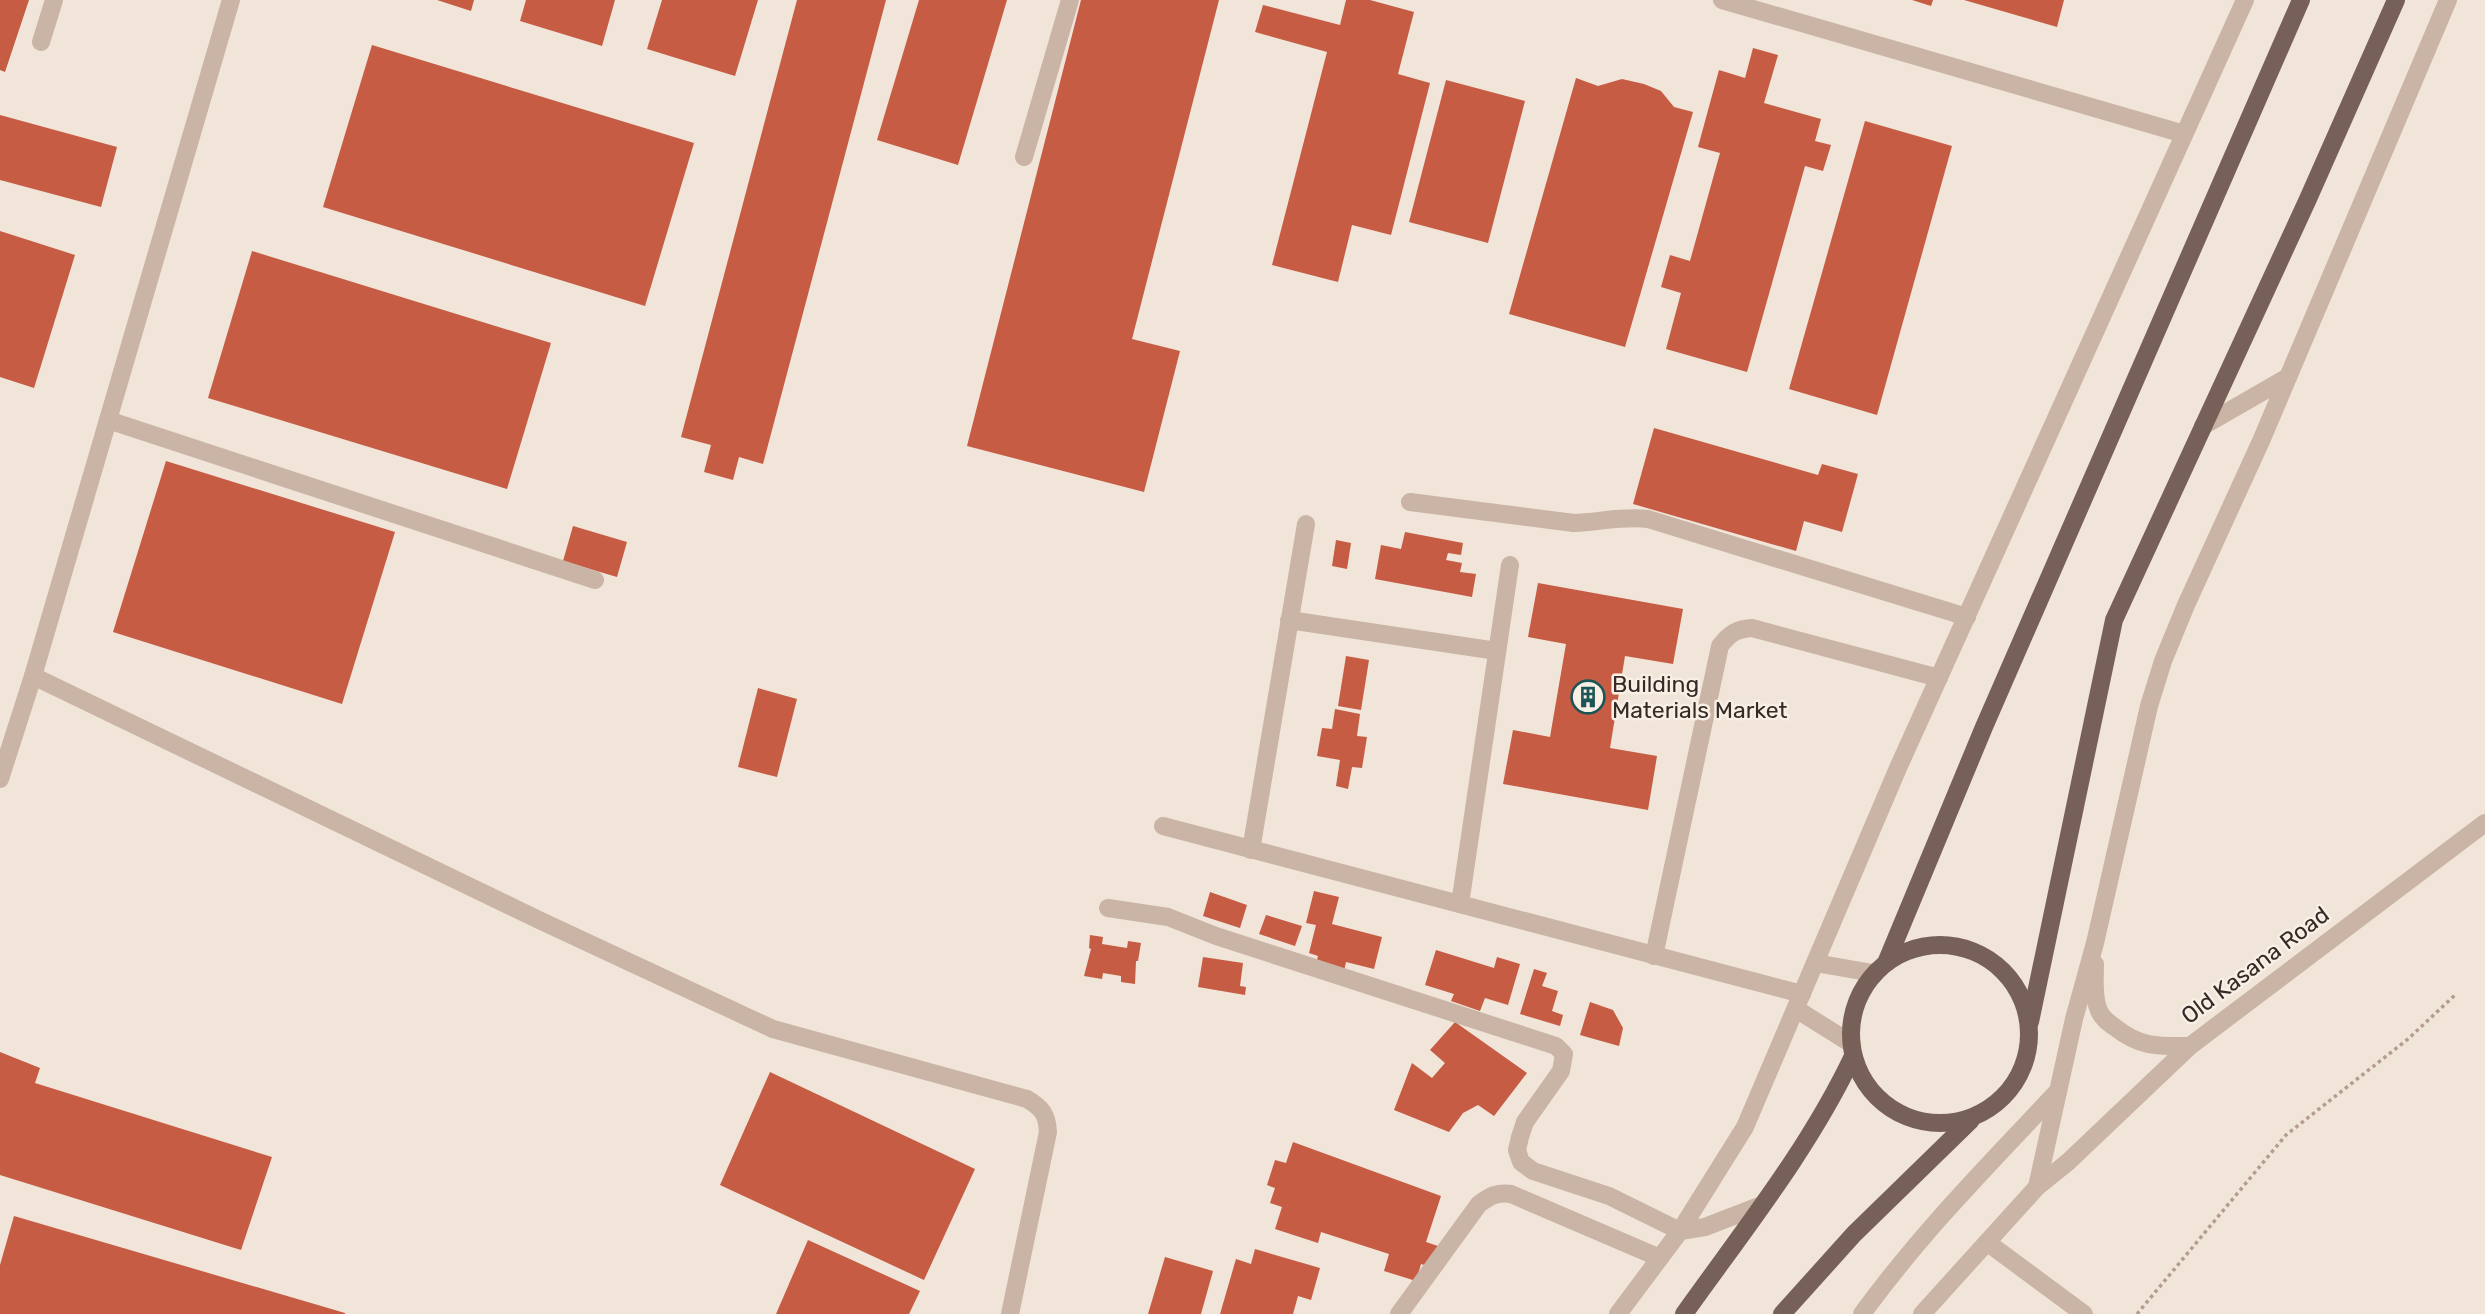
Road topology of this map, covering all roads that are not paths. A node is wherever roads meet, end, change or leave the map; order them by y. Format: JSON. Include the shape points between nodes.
{"nodes":[{"id":1,"x":54,"y":0,"type":"edge"},
{"id":2,"x":230,"y":0,"type":"edge"},
{"id":3,"x":1070,"y":0,"type":"edge"},
{"id":4,"x":1722,"y":0,"type":"edge"},
{"id":5,"x":2245,"y":0,"type":"edge"},
{"id":6,"x":2301,"y":0,"type":"edge"},
{"id":7,"x":2396,"y":0,"type":"edge"},
{"id":8,"x":2448,"y":0,"type":"edge"},
{"id":9,"x":41,"y":42,"type":"dead end"},
{"id":10,"x":2184,"y":134,"type":"junction"},
{"id":11,"x":1024,"y":157,"type":"dead end"},
{"id":12,"x":2288,"y":377,"type":"junction"},
{"id":13,"x":108,"y":420,"type":"junction"},
{"id":14,"x":2203,"y":426,"type":"junction"},
{"id":15,"x":1410,"y":502,"type":"dead end"},
{"id":16,"x":1306,"y":524,"type":"dead end"},
{"id":17,"x":1510,"y":565,"type":"dead end"},
{"id":18,"x":595,"y":580,"type":"dead end"},
{"id":19,"x":1966,"y":617,"type":"junction"},
{"id":20,"x":1289,"y":620,"type":"junction"},
{"id":21,"x":1497,"y":651,"type":"junction"},
{"id":22,"x":33,"y":677,"type":"junction"},
{"id":23,"x":1939,"y":678,"type":"junction"},
{"id":24,"x":0,"y":779,"type":"edge"},
{"id":25,"x":2485,"y":823,"type":"edge"},
{"id":26,"x":1163,"y":826,"type":"dead end"},
{"id":27,"x":1251,"y":850,"type":"junction"},
{"id":28,"x":1460,"y":904,"type":"junction"},
{"id":29,"x":1108,"y":908,"type":"dead end"},
{"id":30,"x":2095,"y":943,"type":"junction"},
{"id":31,"x":1654,"y":956,"type":"junction"},
{"id":32,"x":1815,"y":963,"type":"junction"},
{"id":33,"x":1879,"y":968,"type":"junction"},
{"id":34,"x":1799,"y":1002,"type":"junction"},
{"id":35,"x":2030,"y":1022,"type":"junction"},
{"id":36,"x":2190,"y":1046,"type":"junction"},
{"id":37,"x":1853,"y":1050,"type":"junction"},
{"id":38,"x":2058,"y":1091,"type":"junction"},
{"id":39,"x":1971,"y":1120,"type":"junction"},
{"id":40,"x":2037,"y":1187,"type":"junction"},
{"id":41,"x":1762,"y":1205,"type":"junction"},
{"id":42,"x":1680,"y":1231,"type":"junction"},
{"id":43,"x":1988,"y":1243,"type":"junction"},
{"id":44,"x":1660,"y":1258,"type":"junction"},
{"id":45,"x":1010,"y":1314,"type":"edge"},
{"id":46,"x":1399,"y":1314,"type":"edge"},
{"id":47,"x":1618,"y":1314,"type":"edge"},
{"id":48,"x":1684,"y":1314,"type":"edge"},
{"id":49,"x":1782,"y":1314,"type":"edge"},
{"id":50,"x":1862,"y":1314,"type":"edge"},
{"id":51,"x":1922,"y":1314,"type":"edge"},
{"id":52,"x":2084,"y":1314,"type":"edge"}],
"edges":[{"from":1,"to":9,"type":"street"},
{"from":2,"to":13,"type":"street"},
{"from":3,"to":11,"type":"street"},
{"from":4,"to":10,"type":"street"},
{"from":5,"to":10,"type":"street"},
{"from":6,"to":33,"type":"main road"},
{"from":7,"to":14,"type":"main road"},
{"from":8,"to":12,"type":"street"},
{"from":10,"to":19,"type":"street"},
{"from":12,"to":14,"type":"street"},
{"from":12,"to":30,"type":"street","via":[[2163,661]]},
{"from":13,"to":18,"type":"street"},
{"from":13,"to":22,"type":"street"},
{"from":14,"to":35,"type":"main road","via":[[2114,620]]},
{"from":15,"to":19,"type":"street","via":[[1574,523],[1647,519]]},
{"from":16,"to":20,"type":"street"},
{"from":17,"to":21,"type":"street"},
{"from":19,"to":23,"type":"street"},
{"from":20,"to":21,"type":"street"},
{"from":20,"to":27,"type":"street"},
{"from":21,"to":28,"type":"street"},
{"from":22,"to":24,"type":"street"},
{"from":22,"to":45,"type":"street","via":[[773,1029],[1027,1099],[1041,1107],[1048,1132]]},
{"from":23,"to":31,"type":"street","via":[[1752,628],[1728,635],[1720,646]]},
{"from":23,"to":32,"type":"street"},
{"from":25,"to":36,"type":"street","name":"Old Kasana Road"},
{"from":26,"to":27,"type":"street"},
{"from":27,"to":28,"type":"street"},
{"from":28,"to":31,"type":"street"},
{"from":29,"to":42,"type":"street","via":[[1168,917],[1556,1046],[1564,1054],[1561,1070],[1525,1122],[1517,1150],[1521,1161],[1533,1171],[1609,1196]]},
{"from":30,"to":36,"type":"street","via":[[2095,993],[2104,1019],[2129,1038],[2152,1046]]},
{"from":30,"to":38,"type":"street"},
{"from":31,"to":34,"type":"street"},
{"from":32,"to":33,"type":"street"},
{"from":32,"to":34,"type":"street"},
{"from":33,"to":35,"type":"main road","via":[[1899,953],[1928,944],[1972,949],[2008,973]]},
{"from":33,"to":37,"type":"main road","via":[[1854,1008]]},
{"from":34,"to":37,"type":"street"},
{"from":34,"to":42,"type":"street","via":[[1745,1127]]},
{"from":35,"to":39,"type":"main road","via":[[2025,1068],[1991,1110]]},
{"from":36,"to":40,"type":"street","name":"Old Kasana Road"},
{"from":37,"to":39,"type":"main road","via":[[1870,1090],[1898,1115],[1946,1125]]},
{"from":37,"to":41,"type":"main road","via":[[1786,1173]]},
{"from":38,"to":40,"type":"street"},
{"from":38,"to":50,"type":"street","via":[[1963,1192]]},
{"from":39,"to":49,"type":"main road","via":[[1854,1234]]},
{"from":40,"to":43,"type":"street","name":"Old Kasana Road"},
{"from":41,"to":42,"type":"street","via":[[1705,1227]]},
{"from":41,"to":48,"type":"main road"},
{"from":42,"to":44,"type":"street"},
{"from":43,"to":51,"type":"street","name":"Old Kasana Road"},
{"from":43,"to":52,"type":"street"},
{"from":44,"to":46,"type":"street","via":[[1501,1193],[1479,1204]]},
{"from":44,"to":47,"type":"street"}]}
